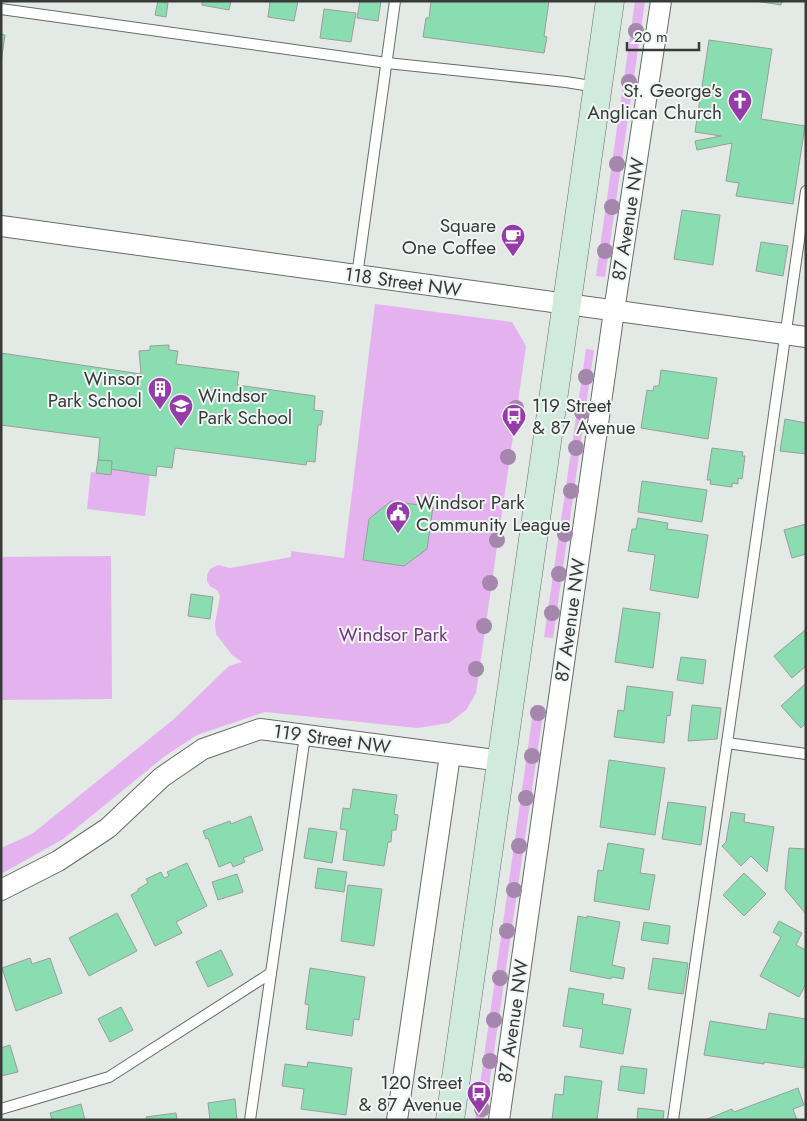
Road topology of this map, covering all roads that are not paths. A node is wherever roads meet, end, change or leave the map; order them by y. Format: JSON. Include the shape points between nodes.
{"nodes":[{"id":1,"x":395,"y":1,"type":"edge"},
{"id":2,"x":610,"y":1,"type":"edge"},
{"id":3,"x":661,"y":1,"type":"edge"},
{"id":4,"x":1,"y":9,"type":"edge"},
{"id":5,"x":386,"y":63,"type":"junction"},
{"id":6,"x":598,"y":87,"type":"junction"},
{"id":7,"x":806,"y":192,"type":"edge"},
{"id":8,"x":1,"y":226,"type":"edge"},
{"id":9,"x":358,"y":276,"type":"junction"},
{"id":10,"x":566,"y":304,"type":"junction"},
{"id":11,"x":614,"y":311,"type":"junction"},
{"id":12,"x":785,"y":334,"type":"junction"},
{"id":13,"x":806,"y":337,"type":"edge"},
{"id":14,"x":305,"y":736,"type":"junction"},
{"id":15,"x":727,"y":744,"type":"junction"},
{"id":16,"x":806,"y":754,"type":"edge"},
{"id":17,"x":450,"y":755,"type":"junction"},
{"id":18,"x":502,"y":761,"type":"junction"},
{"id":19,"x":1,"y":890,"type":"edge"},
{"id":20,"x":271,"y":973,"type":"junction"},
{"id":21,"x":1,"y":1109,"type":"edge"},
{"id":22,"x":250,"y":1120,"type":"edge"},
{"id":23,"x":398,"y":1120,"type":"edge"},
{"id":24,"x":450,"y":1120,"type":"edge"},
{"id":25,"x":499,"y":1120,"type":"edge"},
{"id":26,"x":673,"y":1120,"type":"edge"}],
"edges":[{"from":1,"to":5,"type":"lane"},
{"from":2,"to":6,"type":"main road"},
{"from":3,"to":11,"type":"street","name":"87 Avenue NW"},
{"from":4,"to":5,"type":"lane"},
{"from":5,"to":6,"type":"lane"},
{"from":5,"to":9,"type":"lane"},
{"from":6,"to":10,"type":"main road"},
{"from":7,"to":12,"type":"lane"},
{"from":8,"to":9,"type":"street","name":"118 Street NW"},
{"from":9,"to":10,"type":"street","name":"118 Street NW"},
{"from":10,"to":11,"type":"street","name":"118 Street NW"},
{"from":10,"to":18,"type":"main road"},
{"from":11,"to":12,"type":"street","name":"118 Street NW"},
{"from":11,"to":25,"type":"street","name":"87 Avenue NW"},
{"from":12,"to":13,"type":"street","name":"118 Street NW"},
{"from":12,"to":15,"type":"lane"},
{"from":14,"to":17,"type":"street","name":"119 Street NW"},
{"from":14,"to":19,"type":"street","name":"119 Street NW","via":[[260,729],[203,749],[162,777],[108,828],[58,861]]},
{"from":14,"to":20,"type":"lane"},
{"from":15,"to":16,"type":"lane"},
{"from":15,"to":26,"type":"lane"},
{"from":17,"to":18,"type":"street","name":"119 Street NW"},
{"from":17,"to":23,"type":"street"},
{"from":18,"to":24,"type":"main road"},
{"from":20,"to":21,"type":"lane","via":[[109,1077]]},
{"from":20,"to":22,"type":"lane"}]}
